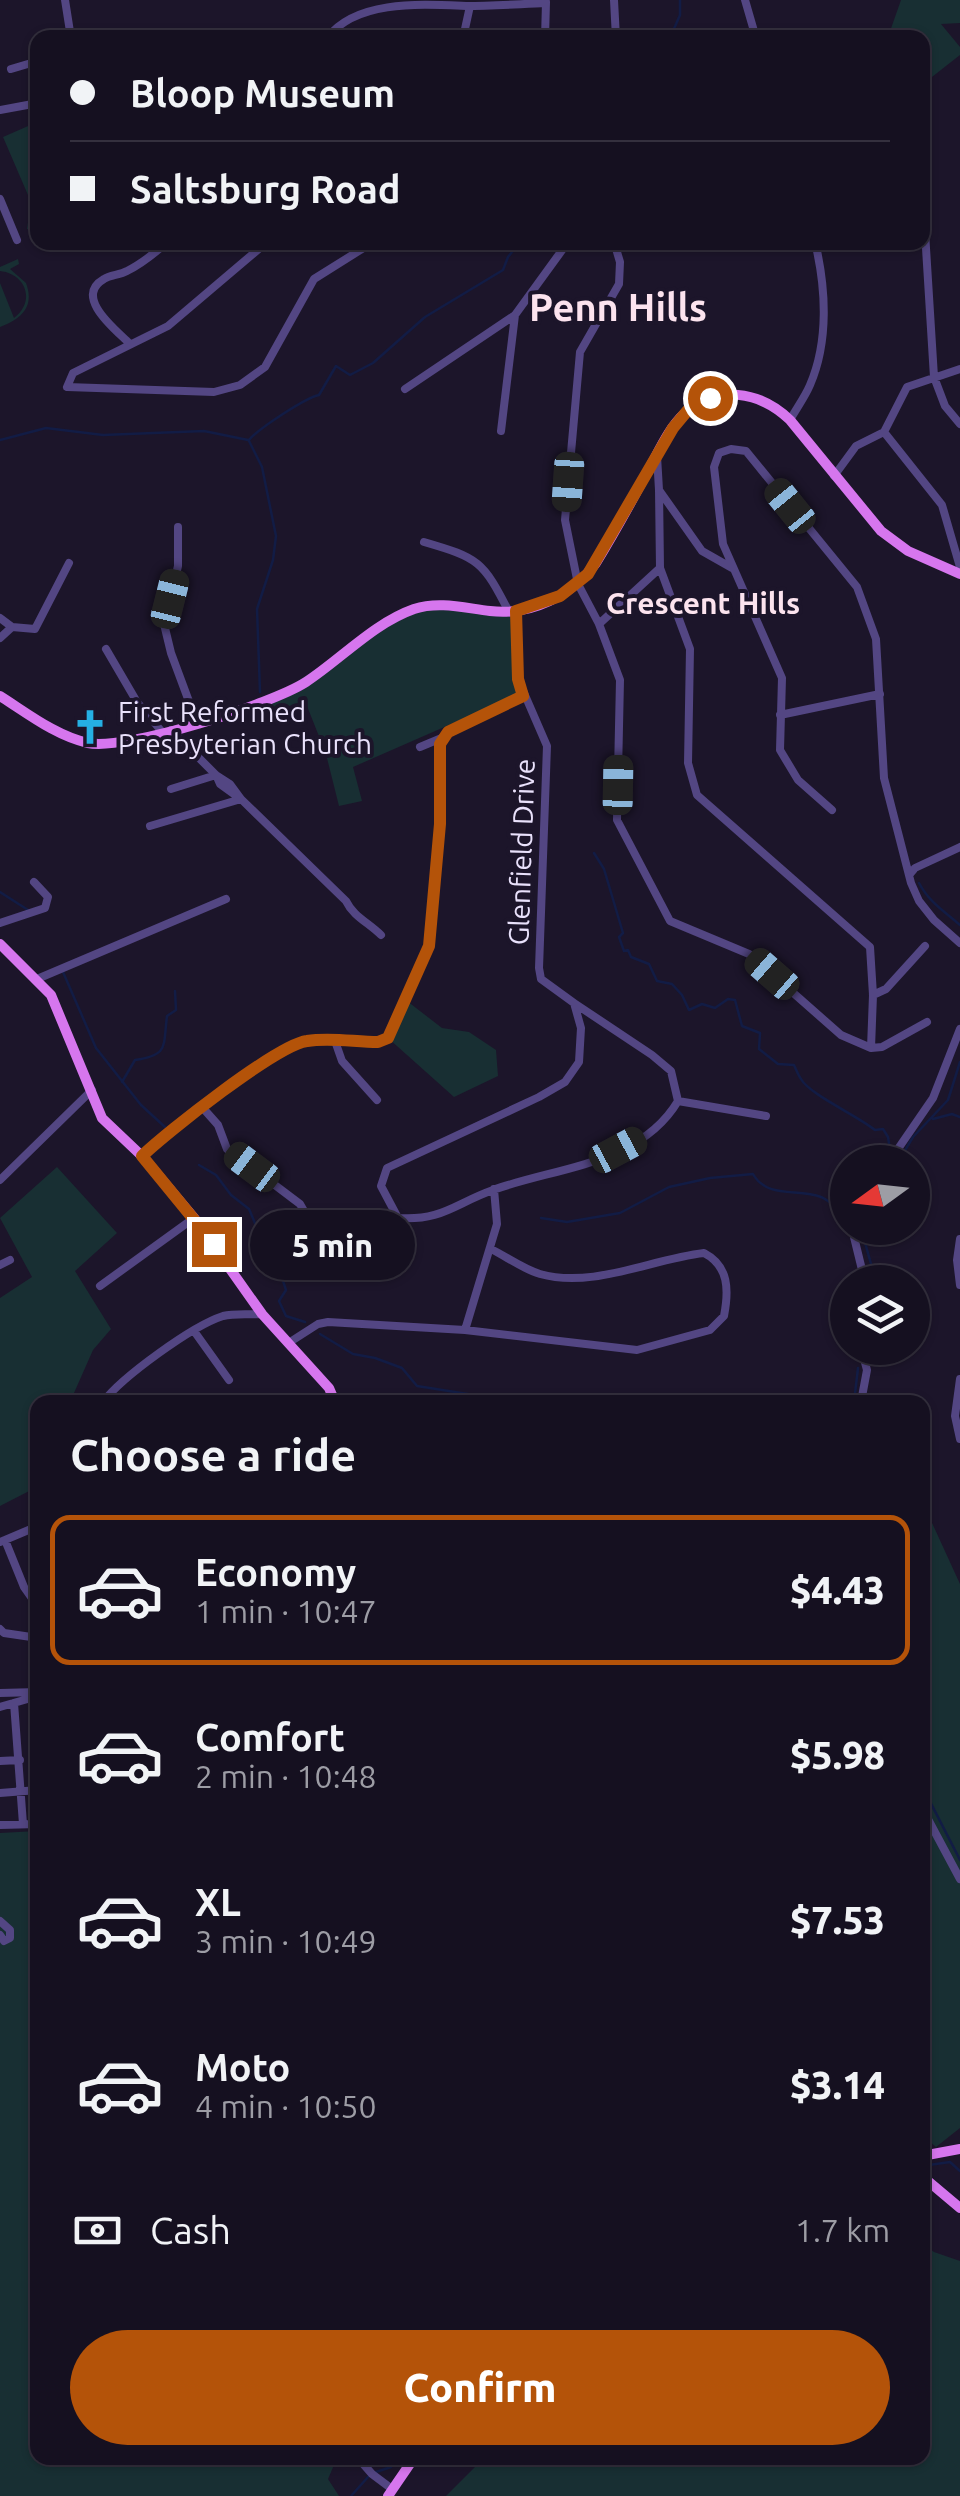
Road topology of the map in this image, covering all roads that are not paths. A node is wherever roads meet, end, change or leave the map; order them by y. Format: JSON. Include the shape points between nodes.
{"nodes":[{"id":1,"x":65,"y":0,"type":"edge"},
{"id":2,"x":614,"y":0,"type":"edge"},
{"id":3,"x":745,"y":0,"type":"edge"},
{"id":4,"x":546,"y":2,"type":"edge"},
{"id":5,"x":470,"y":6,"type":"junction"},
{"id":6,"x":70,"y":30,"type":"edge"},
{"id":7,"x":333,"y":30,"type":"edge"},
{"id":8,"x":465,"y":30,"type":"edge"},
{"id":9,"x":545,"y":30,"type":"edge"},
{"id":10,"x":616,"y":30,"type":"edge"},
{"id":11,"x":754,"y":30,"type":"edge"},
{"id":12,"x":30,"y":64,"type":"edge"},
{"id":13,"x":12,"y":70,"type":"dead end"},
{"id":14,"x":30,"y":104,"type":"edge"},
{"id":15,"x":0,"y":110,"type":"edge"},
{"id":16,"x":0,"y":199,"type":"edge"},
{"id":17,"x":17,"y":240,"type":"dead end"},
{"id":18,"x":156,"y":250,"type":"edge"},
{"id":19,"x":257,"y":250,"type":"edge"},
{"id":20,"x":359,"y":250,"type":"edge"},
{"id":21,"x":562,"y":250,"type":"edge"},
{"id":22,"x":616,"y":250,"type":"edge"},
{"id":23,"x":816,"y":250,"type":"edge"},
{"id":24,"x":926,"y":250,"type":"edge"},
{"id":25,"x":516,"y":315,"type":"junction"},
{"id":26,"x":129,"y":343,"type":"junction"},
{"id":27,"x":960,"y":369,"type":"edge"},
{"id":28,"x":934,"y":377,"type":"junction"},
{"id":29,"x":405,"y":389,"type":"dead end"},
{"id":30,"x":790,"y":420,"type":"junction"},
{"id":31,"x":960,"y":424,"type":"edge"},
{"id":32,"x":501,"y":432,"type":"dead end"},
{"id":33,"x":884,"y":432,"type":"junction"},
{"id":34,"x":657,"y":456,"type":"junction"},
{"id":35,"x":834,"y":476,"type":"junction"},
{"id":36,"x":659,"y":490,"type":"junction"},
{"id":37,"x":178,"y":527,"type":"dead end"},
{"id":38,"x":424,"y":542,"type":"dead end"},
{"id":39,"x":723,"y":546,"type":"junction"},
{"id":40,"x":708,"y":556,"type":"junction"},
{"id":41,"x":69,"y":563,"type":"dead end"},
{"id":42,"x":660,"y":568,"type":"junction"},
{"id":43,"x":732,"y":568,"type":"junction"},
{"id":44,"x":960,"y":571,"type":"edge"},
{"id":45,"x":578,"y":584,"type":"junction"},
{"id":46,"x":512,"y":612,"type":"junction"},
{"id":47,"x":0,"y":618,"type":"edge"},
{"id":48,"x":598,"y":624,"type":"junction"},
{"id":49,"x":12,"y":627,"type":"junction"},
{"id":50,"x":0,"y":638,"type":"edge"},
{"id":51,"x":106,"y":649,"type":"dead end"},
{"id":52,"x":880,"y":694,"type":"junction"},
{"id":53,"x":0,"y":696,"type":"edge"},
{"id":54,"x":523,"y":696,"type":"junction"},
{"id":55,"x":780,"y":715,"type":"junction"},
{"id":56,"x":197,"y":722,"type":"junction"},
{"id":57,"x":167,"y":732,"type":"junction"},
{"id":58,"x":444,"y":737,"type":"junction"},
{"id":59,"x":420,"y":747,"type":"dead end"},
{"id":60,"x":216,"y":775,"type":"junction"},
{"id":61,"x":171,"y":789,"type":"dead end"},
{"id":62,"x":241,"y":799,"type":"junction"},
{"id":63,"x":832,"y":810,"type":"dead end"},
{"id":64,"x":150,"y":826,"type":"dead end"},
{"id":65,"x":956,"y":849,"type":"edge"},
{"id":66,"x":960,"y":863,"type":"edge"},
{"id":67,"x":910,"y":874,"type":"junction"},
{"id":68,"x":34,"y":882,"type":"dead end"},
{"id":69,"x":226,"y":899,"type":"dead end"},
{"id":70,"x":0,"y":923,"type":"edge"},
{"id":71,"x":381,"y":935,"type":"dead end"},
{"id":72,"x":960,"y":943,"type":"edge"},
{"id":73,"x":0,"y":944,"type":"edge"},
{"id":74,"x":925,"y":946,"type":"dead end"},
{"id":75,"x":37,"y":980,"type":"junction"},
{"id":76,"x":873,"y":994,"type":"junction"},
{"id":77,"x":574,"y":1003,"type":"junction"},
{"id":78,"x":927,"y":1022,"type":"dead end"},
{"id":79,"x":960,"y":1028,"type":"edge"},
{"id":80,"x":335,"y":1041,"type":"junction"},
{"id":81,"x":871,"y":1048,"type":"junction"},
{"id":82,"x":92,"y":1090,"type":"junction"},
{"id":83,"x":377,"y":1100,"type":"dead end"},
{"id":84,"x":678,"y":1102,"type":"junction"},
{"id":85,"x":202,"y":1107,"type":"junction"},
{"id":86,"x":766,"y":1116,"type":"dead end"},
{"id":87,"x":901,"y":1145,"type":"edge"},
{"id":88,"x":142,"y":1156,"type":"junction"},
{"id":89,"x":0,"y":1180,"type":"edge"},
{"id":90,"x":494,"y":1189,"type":"junction"},
{"id":91,"x":194,"y":1218,"type":"junction"},
{"id":92,"x":960,"y":1241,"type":"edge"},
{"id":93,"x":326,"y":1249,"type":"dead end"},
{"id":94,"x":491,"y":1249,"type":"junction"},
{"id":95,"x":10,"y":1260,"type":"dead end"},
{"id":96,"x":0,"y":1266,"type":"edge"},
{"id":97,"x":960,"y":1284,"type":"edge"},
{"id":98,"x":100,"y":1286,"type":"dead end"},
{"id":99,"x":262,"y":1314,"type":"junction"},
{"id":100,"x":465,"y":1330,"type":"junction"},
{"id":101,"x":194,"y":1331,"type":"junction"},
{"id":102,"x":290,"y":1342,"type":"junction"},
{"id":103,"x":866,"y":1365,"type":"edge"},
{"id":104,"x":960,"y":1378,"type":"edge"},
{"id":105,"x":229,"y":1380,"type":"dead end"},
{"id":106,"x":109,"y":1395,"type":"edge"},
{"id":107,"x":332,"y":1395,"type":"edge"},
{"id":108,"x":862,"y":1395,"type":"edge"},
{"id":109,"x":960,"y":1439,"type":"edge"},
{"id":110,"x":30,"y":1529,"type":"edge"},
{"id":111,"x":3,"y":1541,"type":"edge"},
{"id":112,"x":30,"y":1595,"type":"edge"},
{"id":113,"x":0,"y":1629,"type":"edge"},
{"id":114,"x":30,"y":1637,"type":"edge"},
{"id":115,"x":0,"y":1693,"type":"edge"},
{"id":116,"x":30,"y":1694,"type":"edge"},
{"id":117,"x":30,"y":1697,"type":"edge"},
{"id":118,"x":14,"y":1703,"type":"junction"},
{"id":119,"x":0,"y":1707,"type":"edge"},
{"id":120,"x":20,"y":1760,"type":"junction"},
{"id":121,"x":0,"y":1761,"type":"edge"},
{"id":122,"x":30,"y":1791,"type":"edge"},
{"id":123,"x":22,"y":1792,"type":"junction"},
{"id":124,"x":0,"y":1793,"type":"edge"},
{"id":125,"x":930,"y":1823,"type":"edge"},
{"id":126,"x":24,"y":1824,"type":"junction"},
{"id":127,"x":30,"y":1824,"type":"edge"},
{"id":128,"x":0,"y":1826,"type":"edge"},
{"id":129,"x":960,"y":1879,"type":"edge"},
{"id":130,"x":0,"y":1921,"type":"edge"},
{"id":131,"x":0,"y":1935,"type":"edge"},
{"id":132,"x":960,"y":2150,"type":"edge"},
{"id":133,"x":930,"y":2159,"type":"edge"},
{"id":134,"x":930,"y":2183,"type":"edge"},
{"id":135,"x":960,"y":2208,"type":"edge"},
{"id":136,"x":364,"y":2465,"type":"edge"},
{"id":137,"x":409,"y":2465,"type":"edge"},
{"id":138,"x":390,"y":2492,"type":"edge"}],
"edges":[{"from":1,"to":6,"type":"street"},
{"from":2,"to":10,"type":"street"},
{"from":3,"to":11,"type":"street"},
{"from":4,"to":5,"type":"street"},
{"from":4,"to":9,"type":"street"},
{"from":5,"to":7,"type":"street","via":[[393,2],[365,8]]},
{"from":5,"to":8,"type":"street"},
{"from":12,"to":13,"type":"street"},
{"from":14,"to":15,"type":"street"},
{"from":16,"to":17,"type":"street"},
{"from":18,"to":26,"type":"street","via":[[94,288],[93,304]]},
{"from":19,"to":26,"type":"street","via":[[168,326]]},
{"from":20,"to":26,"type":"street","via":[[314,279],[264,367],[240,385],[214,392],[67,388],[73,373]]},
{"from":21,"to":25,"type":"street"},
{"from":22,"to":45,"type":"street","via":[[619,284],[580,352],[565,520]]},
{"from":23,"to":30,"type":"street","via":[[824,292],[821,345],[810,385]]},
{"from":24,"to":28,"type":"street"},
{"from":25,"to":29,"type":"street"},
{"from":25,"to":32,"type":"street"},
{"from":27,"to":28,"type":"street"},
{"from":28,"to":31,"type":"street"},
{"from":28,"to":33,"type":"street","via":[[908,387]]},
{"from":30,"to":34,"type":"main road","via":[[746,395],[710,398],[688,410]]},
{"from":30,"to":35,"type":"main road"},
{"from":33,"to":35,"type":"street","via":[[856,446]]},
{"from":33,"to":44,"type":"street","via":[[942,505]]},
{"from":34,"to":36,"type":"street"},
{"from":34,"to":45,"type":"main road"},
{"from":35,"to":44,"type":"main road","via":[[891,539]]},
{"from":36,"to":40,"type":"street"},
{"from":36,"to":42,"type":"street"},
{"from":37,"to":56,"type":"street","via":[[178,566],[164,624]]},
{"from":38,"to":46,"type":"street","via":[[474,559]]},
{"from":39,"to":40,"type":"street"},
{"from":39,"to":43,"type":"street"},
{"from":39,"to":52,"type":"street","via":[[714,467],[720,453],[746,451],[857,587],[876,639]]},
{"from":40,"to":43,"type":"street"},
{"from":41,"to":49,"type":"street","via":[[35,629]]},
{"from":42,"to":48,"type":"street"},
{"from":42,"to":76,"type":"street","via":[[690,649],[688,763],[698,795],[870,947]]},
{"from":43,"to":55,"type":"street","via":[[782,678]]},
{"from":45,"to":46,"type":"main road"},
{"from":45,"to":48,"type":"street"},
{"from":46,"to":54,"type":"street","name":"Glenfield Drive"},
{"from":46,"to":56,"type":"main road","via":[[417,608],[302,685]]},
{"from":47,"to":49,"type":"street"},
{"from":48,"to":81,"type":"street","via":[[620,680],[617,820],[670,921],[749,954],[841,1035]]},
{"from":49,"to":50,"type":"street"},
{"from":51,"to":57,"type":"street","via":[[137,702]]},
{"from":52,"to":55,"type":"street"},
{"from":52,"to":67,"type":"street","via":[[884,778]]},
{"from":53,"to":57,"type":"main road","via":[[85,742],[122,744]]},
{"from":54,"to":58,"type":"street"},
{"from":54,"to":77,"type":"street","name":"Glenfield Drive","via":[[547,746],[539,968],[541,979]]},
{"from":55,"to":63,"type":"street","via":[[780,750],[798,780]]},
{"from":56,"to":57,"type":"main road"},
{"from":57,"to":60,"type":"street"},
{"from":58,"to":59,"type":"street"},
{"from":58,"to":80,"type":"street","via":[[429,946],[388,1038]]},
{"from":60,"to":61,"type":"street"},
{"from":60,"to":62,"type":"street"},
{"from":62,"to":64,"type":"street"},
{"from":62,"to":71,"type":"street"},
{"from":65,"to":66,"type":"street"},
{"from":65,"to":67,"type":"street"},
{"from":67,"to":72,"type":"street","via":[[918,902]]},
{"from":68,"to":70,"type":"street","via":[[48,897],[45,908]]},
{"from":69,"to":75,"type":"street"},
{"from":73,"to":75,"type":"main road"},
{"from":74,"to":76,"type":"street","via":[[886,989]]},
{"from":75,"to":82,"type":"main road","via":[[60,1010]]},
{"from":76,"to":81,"type":"street"},
{"from":77,"to":84,"type":"street","name":"Glenfield Drive","via":[[670,1071]]},
{"from":77,"to":90,"type":"street","via":[[580,1062],[565,1082],[387,1168],[380,1186],[398,1218],[426,1220]]},
{"from":78,"to":81,"type":"street"},
{"from":79,"to":87,"type":"street","via":[[933,1098]]},
{"from":80,"to":83,"type":"street","via":[[342,1061]]},
{"from":80,"to":85,"type":"street","via":[[304,1041],[279,1053]]},
{"from":82,"to":88,"type":"main road","via":[[106,1124]]},
{"from":82,"to":89,"type":"street"},
{"from":84,"to":86,"type":"street"},
{"from":84,"to":90,"type":"street","via":[[644,1136],[592,1164]]},
{"from":85,"to":88,"type":"street"},
{"from":85,"to":93,"type":"street","via":[[227,1149],[300,1204]]},
{"from":88,"to":91,"type":"main road"},
{"from":90,"to":94,"type":"street"},
{"from":91,"to":98,"type":"street"},
{"from":91,"to":99,"type":"main road"},
{"from":92,"to":97,"type":"street"},
{"from":94,"to":100,"type":"street"},
{"from":94,"to":100,"type":"street","via":[[554,1278],[704,1254],[724,1271],[724,1316],[710,1330],[636,1350]]},
{"from":95,"to":96,"type":"street"},
{"from":99,"to":101,"type":"street","via":[[224,1316]]},
{"from":99,"to":102,"type":"main road"},
{"from":100,"to":102,"type":"street","via":[[324,1322]]},
{"from":101,"to":105,"type":"street"},
{"from":101,"to":106,"type":"street"},
{"from":102,"to":107,"type":"main road"},
{"from":103,"to":108,"type":"street"},
{"from":104,"to":109,"type":"street"},
{"from":110,"to":111,"type":"street"},
{"from":111,"to":112,"type":"street"},
{"from":113,"to":114,"type":"street"},
{"from":115,"to":116,"type":"street"},
{"from":117,"to":118,"type":"street"},
{"from":118,"to":119,"type":"street"},
{"from":118,"to":120,"type":"street"},
{"from":120,"to":121,"type":"street"},
{"from":120,"to":123,"type":"street"},
{"from":122,"to":123,"type":"street"},
{"from":123,"to":124,"type":"street"},
{"from":123,"to":126,"type":"street"},
{"from":125,"to":129,"type":"street"},
{"from":126,"to":127,"type":"street"},
{"from":126,"to":128,"type":"street"},
{"from":130,"to":131,"type":"street","via":[[10,1938]]},
{"from":132,"to":133,"type":"main road"},
{"from":134,"to":135,"type":"main road"},
{"from":136,"to":138,"type":"street"},
{"from":137,"to":138,"type":"main road"}]}
